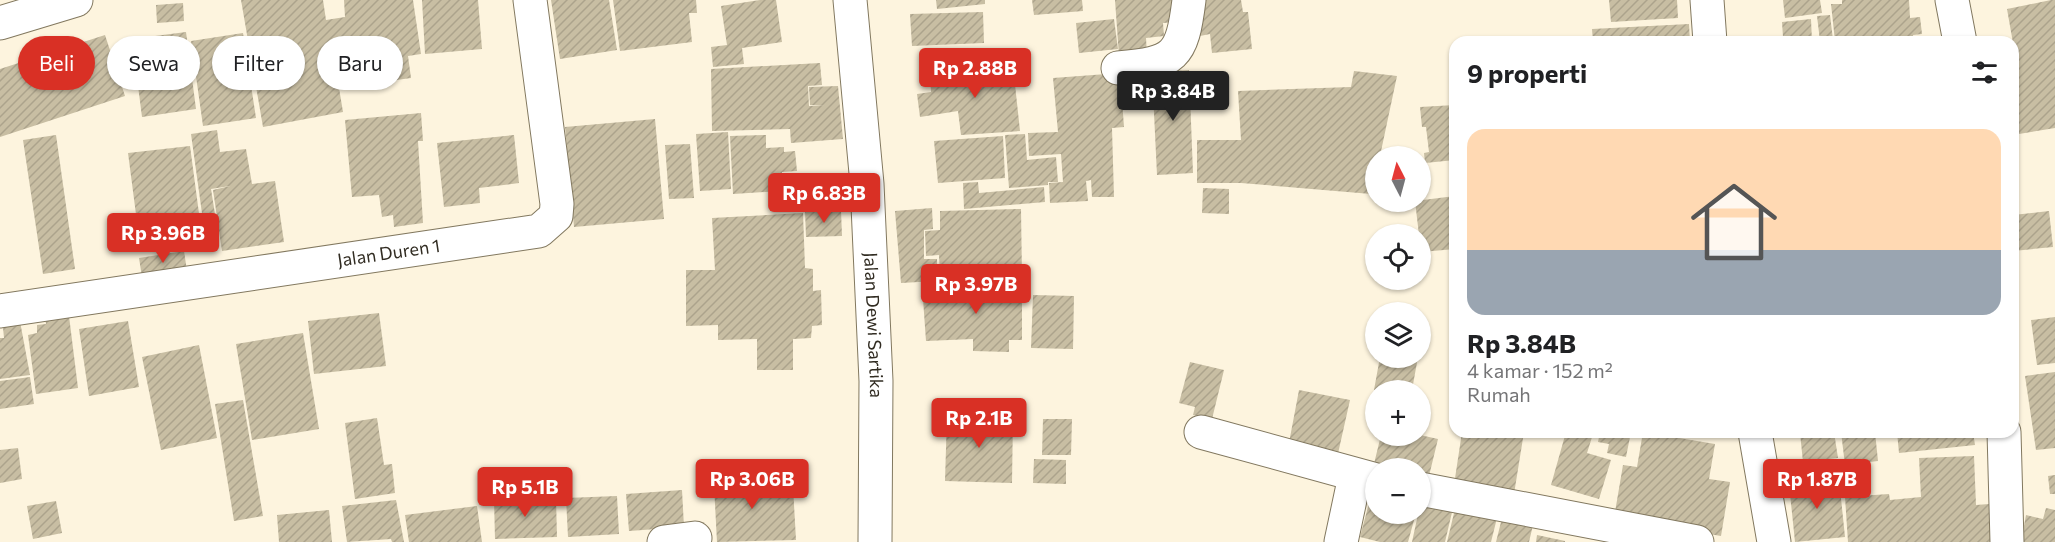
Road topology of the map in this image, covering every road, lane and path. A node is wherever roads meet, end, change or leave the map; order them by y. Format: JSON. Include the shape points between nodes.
{"nodes":[{"id":1,"x":76,"y":0,"type":"edge"},
{"id":2,"x":530,"y":0,"type":"edge"},
{"id":3,"x":850,"y":0,"type":"edge"},
{"id":4,"x":1189,"y":0,"type":"edge"},
{"id":5,"x":1707,"y":0,"type":"edge"},
{"id":6,"x":1952,"y":0,"type":"edge"},
{"id":7,"x":0,"y":23,"type":"edge"},
{"id":8,"x":1710,"y":36,"type":"edge"},
{"id":9,"x":1959,"y":36,"type":"edge"},
{"id":10,"x":1118,"y":68,"type":"dead end"},
{"id":11,"x":0,"y":311,"type":"edge"},
{"id":12,"x":1201,"y":432,"type":"dead end"},
{"id":13,"x":1756,"y":438,"type":"edge"},
{"id":14,"x":2004,"y":438,"type":"edge"},
{"id":15,"x":1365,"y":478,"type":"edge"},
{"id":16,"x":1431,"y":491,"type":"edge"},
{"id":17,"x":875,"y":542,"type":"edge"},
{"id":18,"x":1341,"y":542,"type":"edge"},
{"id":19,"x":1697,"y":542,"type":"edge"},
{"id":20,"x":1774,"y":542,"type":"edge"},
{"id":21,"x":2007,"y":542,"type":"edge"}],
"edges":[{"from":1,"to":7,"type":"street"},
{"from":2,"to":11,"type":"street","name":"Jalan Duren 1","via":[[557,204],[556,216],[539,231]]},
{"from":3,"to":17,"type":"street","name":"Jalan Dewi Sartika","via":[[867,184],[876,381]]},
{"from":4,"to":10,"type":"street","via":[[1185,37],[1176,51],[1155,65]]},
{"from":5,"to":8,"type":"street"},
{"from":6,"to":9,"type":"street"},
{"from":12,"to":15,"type":"street"},
{"from":13,"to":20,"type":"street"},
{"from":14,"to":21,"type":"street"},
{"from":15,"to":18,"type":"street"},
{"from":16,"to":19,"type":"street"}]}
